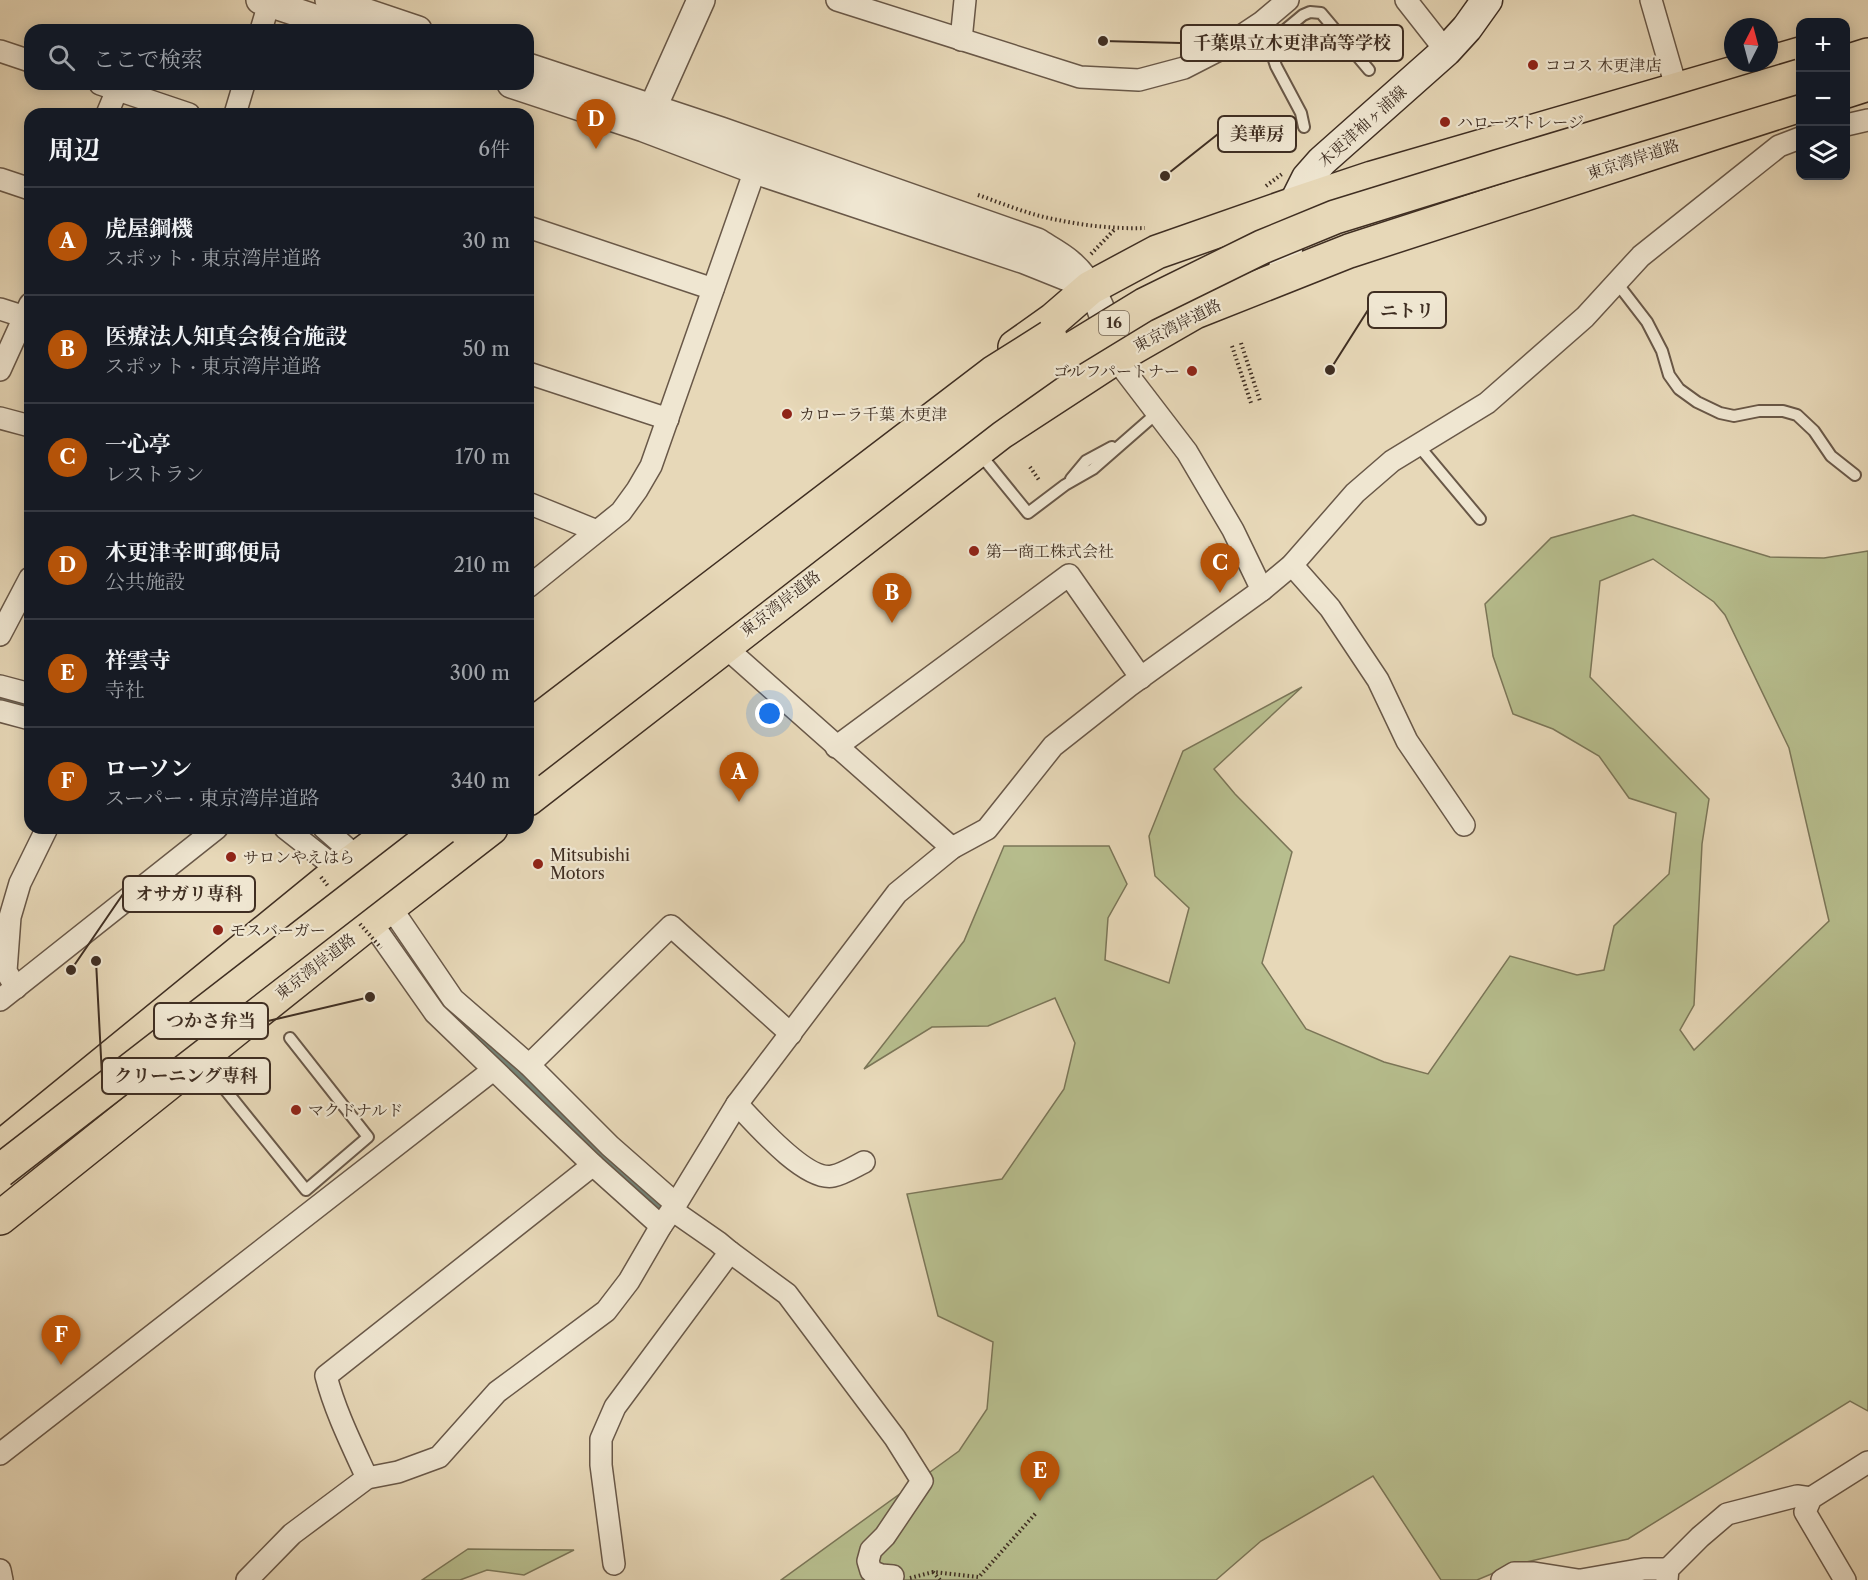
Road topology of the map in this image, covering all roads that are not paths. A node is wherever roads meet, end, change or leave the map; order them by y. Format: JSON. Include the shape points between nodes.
{"nodes":[{"id":1,"x":329,"y":0,"type":"edge"},
{"id":2,"x":700,"y":0,"type":"edge"},
{"id":3,"x":837,"y":0,"type":"edge"},
{"id":4,"x":965,"y":0,"type":"edge"},
{"id":5,"x":1288,"y":0,"type":"edge"},
{"id":6,"x":1406,"y":0,"type":"edge"},
{"id":7,"x":1487,"y":0,"type":"edge"},
{"id":8,"x":1651,"y":0,"type":"edge"},
{"id":9,"x":266,"y":1,"type":"edge"},
{"id":10,"x":262,"y":24,"type":"edge"},
{"id":11,"x":333,"y":24,"type":"edge"},
{"id":12,"x":400,"y":24,"type":"edge"},
{"id":13,"x":1868,"y":39,"type":"edge"},
{"id":14,"x":961,"y":40,"type":"junction"},
{"id":15,"x":1850,"y":42,"type":"edge"},
{"id":16,"x":0,"y":51,"type":"edge"},
{"id":17,"x":1446,"y":51,"type":"junction"},
{"id":18,"x":1796,"y":55,"type":"edge"},
{"id":19,"x":1868,"y":55,"type":"edge"},
{"id":20,"x":24,"y":59,"type":"edge"},
{"id":21,"x":1850,"y":60,"type":"edge"},
{"id":22,"x":534,"y":70,"type":"edge"},
{"id":23,"x":1369,"y":70,"type":"dead end"},
{"id":24,"x":1796,"y":76,"type":"edge"},
{"id":25,"x":1868,"y":84,"type":"edge"},
{"id":26,"x":1850,"y":89,"type":"edge"},
{"id":27,"x":108,"y":90,"type":"edge"},
{"id":28,"x":117,"y":90,"type":"edge"},
{"id":29,"x":242,"y":90,"type":"edge"},
{"id":30,"x":534,"y":90,"type":"edge"},
{"id":31,"x":1677,"y":90,"type":"junction"},
{"id":32,"x":1796,"y":106,"type":"edge"},
{"id":33,"x":107,"y":108,"type":"edge"},
{"id":34,"x":171,"y":108,"type":"edge"},
{"id":35,"x":237,"y":108,"type":"edge"},
{"id":36,"x":648,"y":119,"type":"junction"},
{"id":37,"x":1868,"y":120,"type":"edge"},
{"id":38,"x":1850,"y":124,"type":"edge"},
{"id":39,"x":1304,"y":127,"type":"dead end"},
{"id":40,"x":1796,"y":140,"type":"edge"},
{"id":41,"x":755,"y":170,"type":"junction"},
{"id":42,"x":0,"y":179,"type":"edge"},
{"id":43,"x":24,"y":187,"type":"edge"},
{"id":44,"x":1294,"y":204,"type":"junction"},
{"id":45,"x":534,"y":229,"type":"edge"},
{"id":46,"x":1283,"y":276,"type":"junction"},
{"id":47,"x":1193,"y":281,"type":"junction"},
{"id":48,"x":1617,"y":283,"type":"junction"},
{"id":49,"x":1090,"y":288,"type":"junction"},
{"id":50,"x":713,"y":289,"type":"junction"},
{"id":51,"x":0,"y":309,"type":"edge"},
{"id":52,"x":24,"y":310,"type":"edge"},
{"id":53,"x":24,"y":317,"type":"edge"},
{"id":54,"x":1115,"y":358,"type":"junction"},
{"id":55,"x":0,"y":370,"type":"edge"},
{"id":56,"x":534,"y":375,"type":"edge"},
{"id":57,"x":1157,"y":413,"type":"junction"},
{"id":58,"x":0,"y":418,"type":"edge"},
{"id":59,"x":668,"y":418,"type":"junction"},
{"id":60,"x":24,"y":424,"type":"edge"},
{"id":61,"x":1418,"y":445,"type":"junction"},
{"id":62,"x":977,"y":451,"type":"junction"},
{"id":63,"x":1856,"y":475,"type":"dead end"},
{"id":64,"x":534,"y":505,"type":"edge"},
{"id":65,"x":1480,"y":519,"type":"dead end"},
{"id":66,"x":597,"y":531,"type":"junction"},
{"id":67,"x":1292,"y":565,"type":"junction"},
{"id":68,"x":534,"y":582,"type":"edge"},
{"id":69,"x":24,"y":589,"type":"edge"},
{"id":70,"x":1263,"y":590,"type":"junction"},
{"id":71,"x":0,"y":635,"type":"edge"},
{"id":72,"x":724,"y":646,"type":"junction"},
{"id":73,"x":1141,"y":678,"type":"junction"},
{"id":74,"x":0,"y":686,"type":"edge"},
{"id":75,"x":24,"y":692,"type":"edge"},
{"id":76,"x":0,"y":711,"type":"edge"},
{"id":77,"x":534,"y":715,"type":"edge"},
{"id":78,"x":24,"y":717,"type":"edge"},
{"id":79,"x":534,"y":723,"type":"edge"},
{"id":80,"x":836,"y":747,"type":"junction"},
{"id":81,"x":534,"y":757,"type":"edge"},
{"id":82,"x":534,"y":794,"type":"edge"},
{"id":83,"x":1464,"y":825,"type":"dead end"},
{"id":84,"x":44,"y":834,"type":"edge"},
{"id":85,"x":209,"y":834,"type":"edge"},
{"id":86,"x":293,"y":834,"type":"edge"},
{"id":87,"x":328,"y":834,"type":"edge"},
{"id":88,"x":380,"y":834,"type":"edge"},
{"id":89,"x":389,"y":834,"type":"edge"},
{"id":90,"x":435,"y":834,"type":"edge"},
{"id":91,"x":483,"y":834,"type":"edge"},
{"id":92,"x":952,"y":848,"type":"junction"},
{"id":93,"x":348,"y":865,"type":"junction"},
{"id":94,"x":380,"y":914,"type":"junction"},
{"id":95,"x":8,"y":994,"type":"edge"},
{"id":96,"x":791,"y":1034,"type":"junction"},
{"id":97,"x":290,"y":1038,"type":"dead end"},
{"id":98,"x":529,"y":1065,"type":"junction"},
{"id":99,"x":493,"y":1070,"type":"junction"},
{"id":100,"x":215,"y":1077,"type":"dead end"},
{"id":101,"x":737,"y":1104,"type":"junction"},
{"id":102,"x":0,"y":1148,"type":"edge"},
{"id":103,"x":864,"y":1162,"type":"dead end"},
{"id":104,"x":593,"y":1165,"type":"junction"},
{"id":105,"x":0,"y":1171,"type":"edge"},
{"id":106,"x":670,"y":1214,"type":"junction"},
{"id":107,"x":0,"y":1218,"type":"edge"},
{"id":108,"x":730,"y":1252,"type":"junction"},
{"id":109,"x":0,"y":1454,"type":"edge"},
{"id":110,"x":1868,"y":1462,"type":"edge"},
{"id":111,"x":367,"y":1478,"type":"junction"},
{"id":112,"x":1811,"y":1498,"type":"junction"},
{"id":113,"x":614,"y":1564,"type":"dead end"},
{"id":114,"x":0,"y":1570,"type":"edge"},
{"id":115,"x":1667,"y":1575,"type":"edge"},
{"id":116,"x":893,"y":1576,"type":"road end"},
{"id":117,"x":2,"y":1580,"type":"edge"},
{"id":118,"x":247,"y":1580,"type":"edge"},
{"id":119,"x":1502,"y":1580,"type":"edge"},
{"id":120,"x":1579,"y":1580,"type":"edge"},
{"id":121,"x":1845,"y":1580,"type":"edge"}],
"edges":[{"from":1,"to":12,"type":"street"},
{"from":2,"to":36,"type":"street"},
{"from":3,"to":14,"type":"street"},
{"from":4,"to":14,"type":"street"},
{"from":5,"to":14,"type":"street","via":[[1223,48],[1184,68],[1139,80],[1080,77]]},
{"from":6,"to":17,"type":"street"},
{"from":7,"to":17,"type":"main road","name":"木更津袖ヶ浦線"},
{"from":8,"to":31,"type":"street"},
{"from":9,"to":10,"type":"street"},
{"from":9,"to":11,"type":"street"},
{"from":13,"to":15,"type":"highway"},
{"from":16,"to":20,"type":"street"},
{"from":17,"to":44,"type":"main road","name":"木更津袖ヶ浦線","via":[[1322,161],[1307,178]]},
{"from":18,"to":31,"type":"highway","number":"16"},
{"from":19,"to":21,"type":"highway"},
{"from":22,"to":36,"type":"street"},
{"from":23,"to":39,"type":"lane","via":[[1321,13],[1303,15],[1274,39],[1271,51],[1276,66],[1301,113]]},
{"from":24,"to":47,"type":"highway","name":"東京湾岸道路","number":"16","bridge":true,"via":[[1335,217]]},
{"from":25,"to":26,"type":"highway"},
{"from":27,"to":33,"type":"street"},
{"from":28,"to":34,"type":"street"},
{"from":29,"to":35,"type":"street"},
{"from":30,"to":36,"type":"street"},
{"from":31,"to":44,"type":"highway","number":"16"},
{"from":32,"to":46,"type":"highway","name":"東京湾岸道路","number":"16","via":[[1349,251]]},
{"from":36,"to":41,"type":"street"},
{"from":36,"to":49,"type":"street","via":[[1038,242],[1069,262]]},
{"from":37,"to":38,"type":"street"},
{"from":40,"to":48,"type":"street","via":[[1779,146],[1641,256]]},
{"from":41,"to":49,"type":"street","via":[[1055,270]]},
{"from":41,"to":50,"type":"street"},
{"from":42,"to":43,"type":"street"},
{"from":44,"to":46,"type":"main road","name":"木更津袖ヶ浦線"},
{"from":44,"to":49,"type":"highway","number":"16","via":[[1157,252]]},
{"from":45,"to":50,"type":"street"},
{"from":46,"to":54,"type":"highway","name":"東京湾岸道路","number":"16","via":[[1195,312]]},
{"from":47,"to":79,"type":"highway","number":"16","bridge":true,"via":[[1137,291],[1075,322],[993,373]]},
{"from":47,"to":81,"type":"highway","name":"東京湾岸道路","number":"16","bridge":true,"via":[[1097,333],[984,409]]},
{"from":48,"to":61,"type":"street","via":[[1585,317],[1487,403]]},
{"from":48,"to":63,"type":"lane","via":[[1647,322],[1679,389],[1696,402],[1727,415],[1759,411],[1797,415],[1832,456]]},
{"from":49,"to":54,"type":"street","via":[[1106,320]]},
{"from":49,"to":77,"type":"highway","number":"16"},
{"from":50,"to":59,"type":"street"},
{"from":51,"to":52,"type":"street"},
{"from":53,"to":55,"type":"street"},
{"from":54,"to":57,"type":"street"},
{"from":54,"to":62,"type":"highway","name":"東京湾岸道路","number":"16"},
{"from":56,"to":59,"type":"street"},
{"from":57,"to":62,"type":"lane","via":[[1093,469],[1028,513]]},
{"from":57,"to":70,"type":"street","via":[[1193,462]]},
{"from":58,"to":60,"type":"street"},
{"from":59,"to":66,"type":"street","via":[[651,466],[637,490],[621,512]]},
{"from":61,"to":65,"type":"lane"},
{"from":61,"to":67,"type":"street","via":[[1392,461],[1355,493]]},
{"from":62,"to":72,"type":"highway","name":"東京湾岸道路","number":"16"},
{"from":64,"to":66,"type":"street"},
{"from":66,"to":68,"type":"street"},
{"from":67,"to":70,"type":"street"},
{"from":67,"to":83,"type":"street","via":[[1330,608],[1378,680],[1407,741]]},
{"from":69,"to":71,"type":"street"},
{"from":70,"to":73,"type":"street"},
{"from":72,"to":80,"type":"street"},
{"from":72,"to":82,"type":"highway","name":"東京湾岸道路","number":"16"},
{"from":73,"to":80,"type":"street","via":[[1069,575]]},
{"from":73,"to":92,"type":"street","via":[[1053,746],[987,829]]},
{"from":74,"to":75,"type":"street"},
{"from":76,"to":78,"type":"street"},
{"from":80,"to":92,"type":"street"},
{"from":84,"to":95,"type":"street","via":[[20,883],[10,917]]},
{"from":85,"to":95,"type":"street"},
{"from":86,"to":93,"type":"street","via":[[327,861]]},
{"from":87,"to":93,"type":"street"},
{"from":88,"to":93,"type":"highway"},
{"from":89,"to":93,"type":"highway"},
{"from":90,"to":105,"type":"highway","name":"東京湾岸道路","bridge":true},
{"from":91,"to":94,"type":"highway","name":"東京湾岸道路"},
{"from":92,"to":96,"type":"street","via":[[897,893]]},
{"from":93,"to":94,"type":"street"},
{"from":93,"to":102,"type":"highway"},
{"from":94,"to":98,"type":"street","via":[[453,999]]},
{"from":94,"to":99,"type":"street","via":[[435,1013]]},
{"from":94,"to":107,"type":"highway","name":"東京湾岸道路"},
{"from":96,"to":98,"type":"street","via":[[671,926]]},
{"from":96,"to":101,"type":"street"},
{"from":97,"to":100,"type":"lane","via":[[368,1137],[306,1190]]},
{"from":98,"to":106,"type":"street","via":[[610,1146]]},
{"from":99,"to":104,"type":"street"},
{"from":99,"to":109,"type":"street"},
{"from":101,"to":103,"type":"street","via":[[808,1170],[832,1177]]},
{"from":101,"to":106,"type":"street"},
{"from":104,"to":106,"type":"street"},
{"from":104,"to":111,"type":"street","via":[[326,1376]]},
{"from":106,"to":108,"type":"street"},
{"from":106,"to":111,"type":"street","via":[[606,1311],[498,1392],[439,1457]]},
{"from":108,"to":113,"type":"street","via":[[615,1407],[601,1439]]},
{"from":108,"to":116,"type":"street","via":[[787,1294],[895,1438],[922,1481],[871,1550],[871,1571]]},
{"from":110,"to":112,"type":"street"},
{"from":111,"to":118,"type":"street","via":[[292,1534]]},
{"from":112,"to":115,"type":"street","via":[[1797,1496],[1727,1514],[1700,1537]]},
{"from":112,"to":121,"type":"street","via":[[1805,1512]]},
{"from":114,"to":117,"type":"street"},
{"from":115,"to":120,"type":"street","via":[[1644,1569]]},
{"from":119,"to":120,"type":"street","via":[[1514,1573]]}]}
